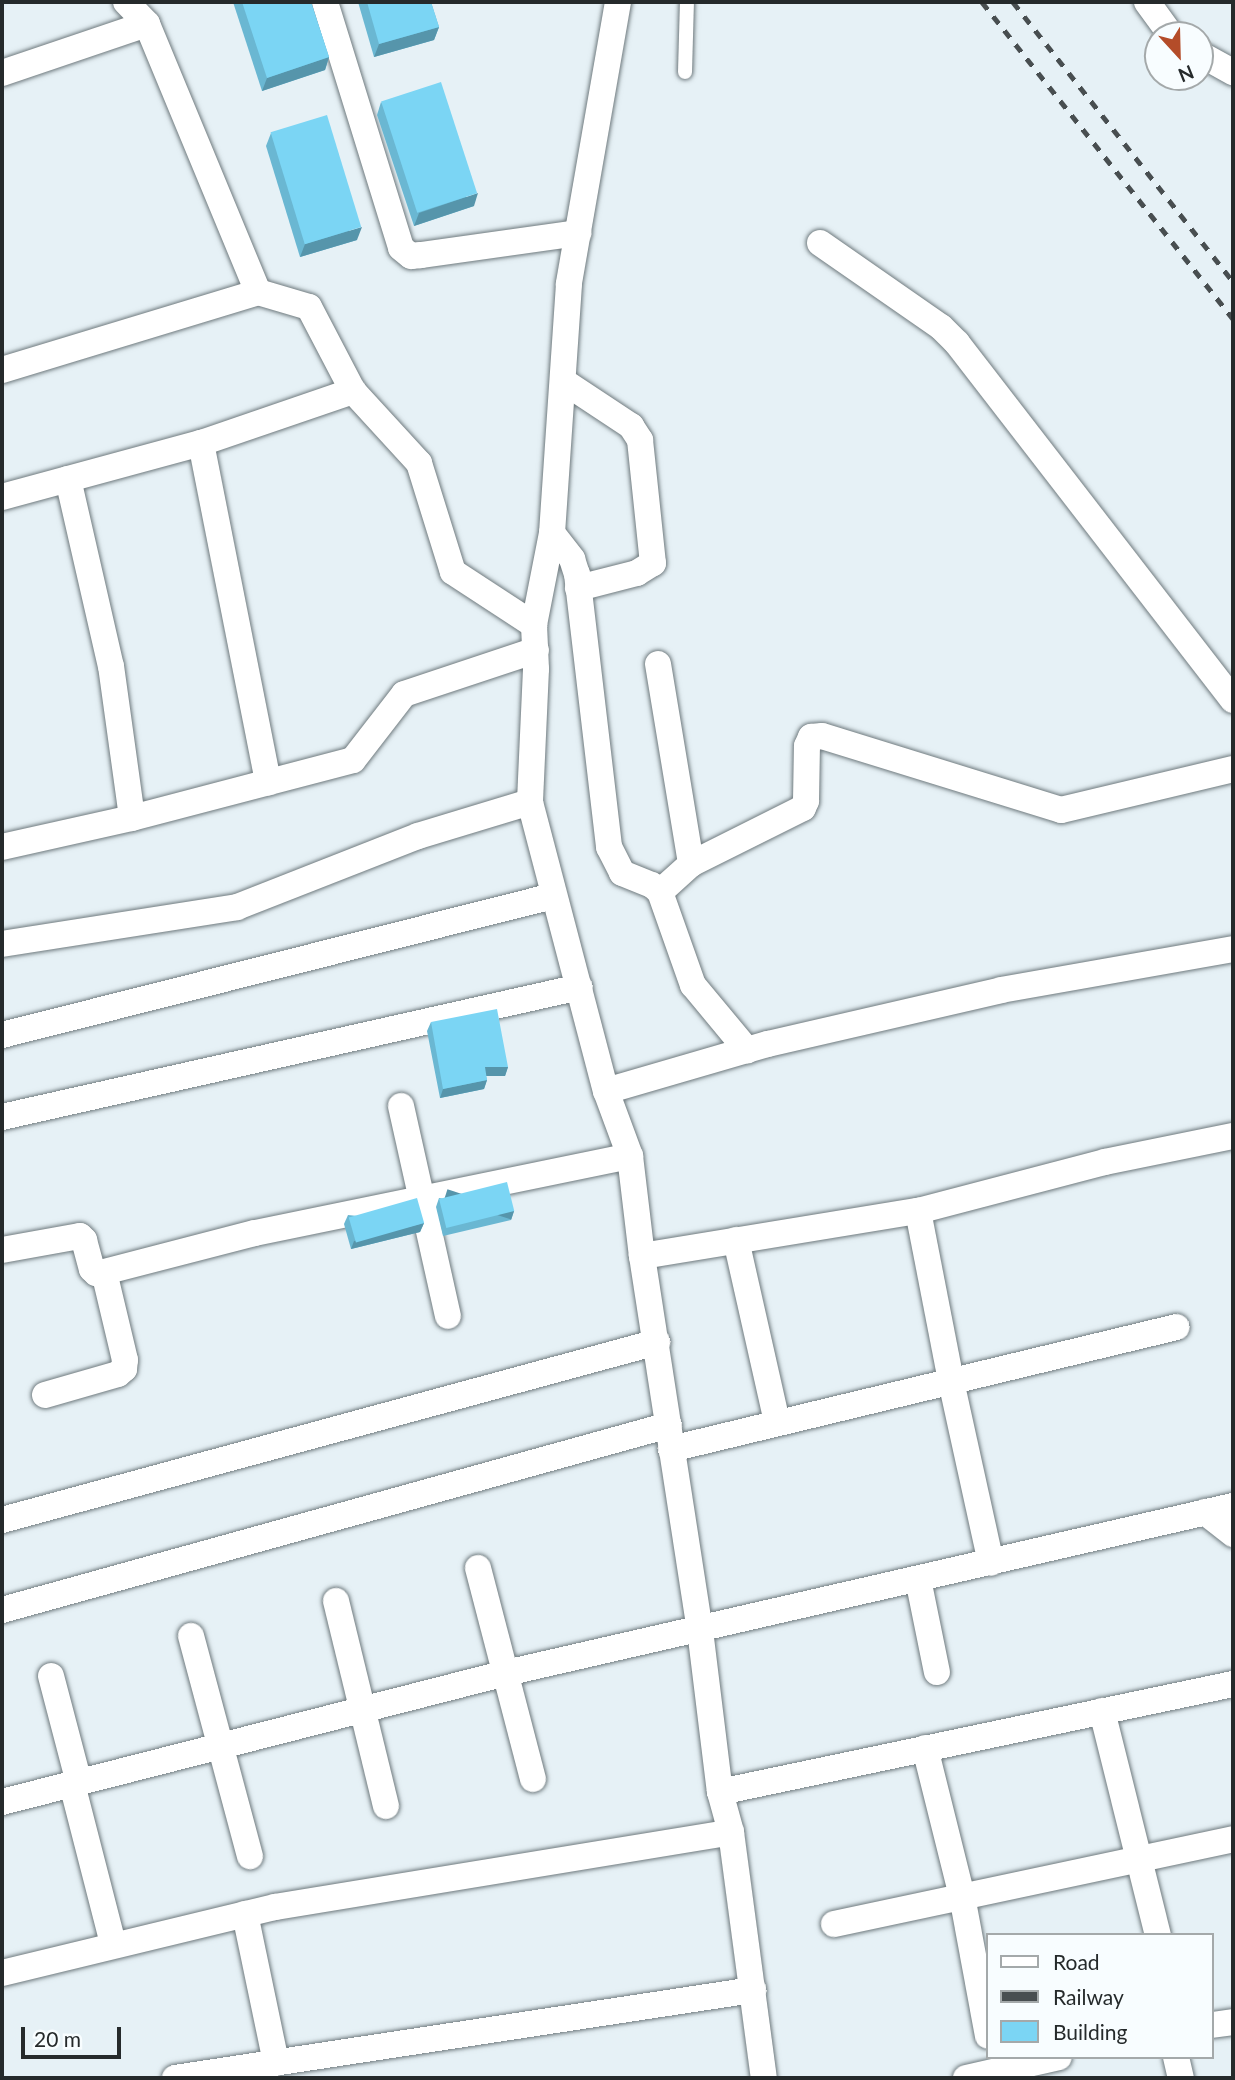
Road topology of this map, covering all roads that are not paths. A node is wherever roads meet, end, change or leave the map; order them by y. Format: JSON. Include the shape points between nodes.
{"nodes":[{"id":1,"x":126,"y":2,"type":"edge"},
{"id":2,"x":325,"y":2,"type":"edge"},
{"id":3,"x":618,"y":2,"type":"edge"},
{"id":4,"x":687,"y":2,"type":"edge"},
{"id":5,"x":1147,"y":2,"type":"edge"},
{"id":6,"x":1161,"y":21,"type":"edge"},
{"id":7,"x":147,"y":24,"type":"junction"},
{"id":8,"x":1214,"y":62,"type":"edge"},
{"id":9,"x":684,"y":72,"type":"dead end"},
{"id":10,"x":1233,"y":72,"type":"edge"},
{"id":11,"x":2,"y":73,"type":"edge"},
{"id":12,"x":578,"y":233,"type":"junction"},
{"id":13,"x":820,"y":243,"type":"dead end"},
{"id":14,"x":258,"y":292,"type":"junction"},
{"id":15,"x":2,"y":370,"type":"edge"},
{"id":16,"x":563,"y":381,"type":"junction"},
{"id":17,"x":353,"y":391,"type":"junction"},
{"id":18,"x":201,"y":443,"type":"junction"},
{"id":19,"x":68,"y":479,"type":"junction"},
{"id":20,"x":2,"y":497,"type":"edge"},
{"id":21,"x":552,"y":533,"type":"junction"},
{"id":22,"x":578,"y":588,"type":"junction"},
{"id":23,"x":535,"y":638,"type":"junction"},
{"id":24,"x":659,"y":664,"type":"dead end"},
{"id":25,"x":1233,"y":700,"type":"edge"},
{"id":26,"x":1233,"y":769,"type":"edge"},
{"id":27,"x":268,"y":782,"type":"junction"},
{"id":28,"x":530,"y":802,"type":"junction"},
{"id":29,"x":132,"y":818,"type":"junction"},
{"id":30,"x":2,"y":847,"type":"edge"},
{"id":31,"x":691,"y":864,"type":"junction"},
{"id":32,"x":660,"y":892,"type":"junction"},
{"id":33,"x":553,"y":896,"type":"junction"},
{"id":34,"x":2,"y":944,"type":"edge"},
{"id":35,"x":1233,"y":949,"type":"edge"},
{"id":36,"x":580,"y":987,"type":"junction"},
{"id":37,"x":2,"y":1035,"type":"edge"},
{"id":38,"x":747,"y":1050,"type":"junction"},
{"id":39,"x":606,"y":1091,"type":"junction"},
{"id":40,"x":401,"y":1106,"type":"dead end"},
{"id":41,"x":2,"y":1117,"type":"edge"},
{"id":42,"x":1233,"y":1136,"type":"edge"},
{"id":43,"x":630,"y":1156,"type":"junction"},
{"id":44,"x":424,"y":1198,"type":"junction"},
{"id":45,"x":918,"y":1211,"type":"junction"},
{"id":46,"x":736,"y":1240,"type":"junction"},
{"id":47,"x":2,"y":1250,"type":"edge"},
{"id":48,"x":642,"y":1256,"type":"junction"},
{"id":49,"x":104,"y":1272,"type":"junction"},
{"id":50,"x":448,"y":1316,"type":"dead end"},
{"id":51,"x":1177,"y":1327,"type":"dead end"},
{"id":52,"x":657,"y":1342,"type":"junction"},
{"id":53,"x":951,"y":1381,"type":"junction"},
{"id":54,"x":45,"y":1395,"type":"dead end"},
{"id":55,"x":777,"y":1422,"type":"junction"},
{"id":56,"x":670,"y":1437,"type":"junction"},
{"id":57,"x":1233,"y":1506,"type":"edge"},
{"id":58,"x":1205,"y":1513,"type":"junction"},
{"id":59,"x":2,"y":1520,"type":"edge"},
{"id":60,"x":1233,"y":1534,"type":"edge"},
{"id":61,"x":991,"y":1563,"type":"junction"},
{"id":62,"x":478,"y":1568,"type":"dead end"},
{"id":63,"x":918,"y":1579,"type":"junction"},
{"id":64,"x":336,"y":1601,"type":"dead end"},
{"id":65,"x":2,"y":1610,"type":"edge"},
{"id":66,"x":700,"y":1630,"type":"junction"},
{"id":67,"x":191,"y":1636,"type":"dead end"},
{"id":68,"x":506,"y":1672,"type":"junction"},
{"id":69,"x":937,"y":1672,"type":"dead end"},
{"id":70,"x":51,"y":1676,"type":"dead end"},
{"id":71,"x":1233,"y":1684,"type":"edge"},
{"id":72,"x":363,"y":1711,"type":"junction"},
{"id":73,"x":1102,"y":1711,"type":"junction"},
{"id":74,"x":219,"y":1746,"type":"junction"},
{"id":75,"x":925,"y":1748,"type":"junction"},
{"id":76,"x":533,"y":1779,"type":"dead end"},
{"id":77,"x":76,"y":1784,"type":"junction"},
{"id":78,"x":720,"y":1792,"type":"junction"},
{"id":79,"x":2,"y":1802,"type":"edge"},
{"id":80,"x":386,"y":1806,"type":"dead end"},
{"id":81,"x":731,"y":1832,"type":"junction"},
{"id":82,"x":1233,"y":1839,"type":"edge"},
{"id":83,"x":250,"y":1856,"type":"dead end"},
{"id":84,"x":1139,"y":1859,"type":"junction"},
{"id":85,"x":962,"y":1896,"type":"junction"},
{"id":86,"x":245,"y":1914,"type":"junction"},
{"id":87,"x":834,"y":1924,"type":"dead end"},
{"id":88,"x":1158,"y":1933,"type":"edge"},
{"id":89,"x":113,"y":1944,"type":"junction"},
{"id":90,"x":2,"y":1973,"type":"edge"},
{"id":91,"x":753,"y":1990,"type":"junction"},
{"id":92,"x":1233,"y":2022,"type":"edge"},
{"id":93,"x":986,"y":2025,"type":"edge"},
{"id":94,"x":1214,"y":2025,"type":"edge"},
{"id":95,"x":1048,"y":2059,"type":"edge"},
{"id":96,"x":1176,"y":2059,"type":"edge"},
{"id":97,"x":276,"y":2063,"type":"junction"},
{"id":98,"x":994,"y":2069,"type":"edge"},
{"id":99,"x":175,"y":2078,"type":"edge"},
{"id":100,"x":764,"y":2078,"type":"edge"},
{"id":101,"x":966,"y":2078,"type":"edge"},
{"id":102,"x":1181,"y":2078,"type":"edge"}],
"edges":[{"from":1,"to":7,"type":"street"},
{"from":2,"to":12,"type":"street","via":[[401,248],[411,256]]},
{"from":3,"to":12,"type":"street"},
{"from":4,"to":9,"type":"lane"},
{"from":5,"to":6,"type":"street"},
{"from":7,"to":11,"type":"street"},
{"from":7,"to":14,"type":"street"},
{"from":8,"to":10,"type":"street"},
{"from":12,"to":16,"type":"street","via":[[569,284]]},
{"from":13,"to":25,"type":"street","via":[[957,343]]},
{"from":14,"to":15,"type":"street"},
{"from":14,"to":17,"type":"street","via":[[309,307]]},
{"from":16,"to":21,"type":"street"},
{"from":16,"to":22,"type":"street","via":[[631,426],[640,440],[653,563],[647,569]]},
{"from":17,"to":18,"type":"street"},
{"from":17,"to":23,"type":"street","via":[[419,463],[453,572]]},
{"from":18,"to":19,"type":"street"},
{"from":18,"to":27,"type":"street"},
{"from":19,"to":20,"type":"street"},
{"from":19,"to":29,"type":"street","via":[[111,666]]},
{"from":21,"to":22,"type":"street","via":[[572,559]]},
{"from":21,"to":23,"type":"street"},
{"from":22,"to":32,"type":"street","via":[[609,847],[622,873]]},
{"from":23,"to":27,"type":"street","via":[[399,698],[353,760]]},
{"from":23,"to":28,"type":"street"},
{"from":24,"to":31,"type":"street"},
{"from":26,"to":31,"type":"street","via":[[1061,810],[822,736],[811,737],[803,808]]},
{"from":27,"to":29,"type":"street"},
{"from":28,"to":33,"type":"street"},
{"from":28,"to":34,"type":"street","via":[[418,836],[237,907]]},
{"from":29,"to":30,"type":"street"},
{"from":31,"to":32,"type":"street"},
{"from":32,"to":38,"type":"street","via":[[693,985]]},
{"from":33,"to":36,"type":"street"},
{"from":33,"to":37,"type":"street"},
{"from":35,"to":38,"type":"street","via":[[1002,990]]},
{"from":36,"to":39,"type":"street"},
{"from":36,"to":41,"type":"street"},
{"from":38,"to":39,"type":"street"},
{"from":39,"to":43,"type":"street"},
{"from":40,"to":44,"type":"street"},
{"from":42,"to":45,"type":"street","via":[[1105,1162]]},
{"from":43,"to":44,"type":"street"},
{"from":43,"to":48,"type":"street"},
{"from":44,"to":49,"type":"street","via":[[255,1233]]},
{"from":44,"to":50,"type":"street"},
{"from":45,"to":46,"type":"street"},
{"from":45,"to":53,"type":"street"},
{"from":46,"to":48,"type":"street"},
{"from":46,"to":55,"type":"street"},
{"from":47,"to":49,"type":"street","via":[[80,1236],[92,1269]]},
{"from":48,"to":52,"type":"street"},
{"from":49,"to":54,"type":"street","via":[[124,1369]]},
{"from":51,"to":53,"type":"street"},
{"from":52,"to":56,"type":"street"},
{"from":52,"to":59,"type":"street"},
{"from":53,"to":55,"type":"street"},
{"from":53,"to":61,"type":"street"},
{"from":55,"to":56,"type":"street"},
{"from":56,"to":65,"type":"street"},
{"from":56,"to":66,"type":"street"},
{"from":57,"to":58,"type":"street"},
{"from":58,"to":60,"type":"street"},
{"from":58,"to":61,"type":"street"},
{"from":61,"to":63,"type":"street"},
{"from":62,"to":68,"type":"street"},
{"from":63,"to":66,"type":"street"},
{"from":63,"to":69,"type":"street"},
{"from":64,"to":72,"type":"street"},
{"from":66,"to":68,"type":"street"},
{"from":66,"to":78,"type":"street"},
{"from":67,"to":74,"type":"street"},
{"from":68,"to":72,"type":"street"},
{"from":68,"to":76,"type":"street"},
{"from":70,"to":77,"type":"street"},
{"from":71,"to":73,"type":"street"},
{"from":72,"to":74,"type":"street"},
{"from":72,"to":80,"type":"street"},
{"from":73,"to":75,"type":"street"},
{"from":73,"to":84,"type":"street"},
{"from":74,"to":77,"type":"street"},
{"from":74,"to":83,"type":"street"},
{"from":75,"to":78,"type":"street"},
{"from":75,"to":85,"type":"street"},
{"from":77,"to":79,"type":"street"},
{"from":77,"to":89,"type":"street"},
{"from":78,"to":81,"type":"street"},
{"from":81,"to":86,"type":"street"},
{"from":81,"to":91,"type":"street"},
{"from":82,"to":84,"type":"street"},
{"from":84,"to":85,"type":"street"},
{"from":84,"to":88,"type":"street"},
{"from":85,"to":87,"type":"street"},
{"from":85,"to":93,"type":"street"},
{"from":86,"to":89,"type":"street"},
{"from":86,"to":97,"type":"street"},
{"from":89,"to":90,"type":"street"},
{"from":91,"to":97,"type":"street"},
{"from":91,"to":100,"type":"street"},
{"from":92,"to":94,"type":"street"},
{"from":95,"to":98,"type":"street"},
{"from":96,"to":102,"type":"street"},
{"from":97,"to":99,"type":"street"},
{"from":98,"to":101,"type":"street"}]}
